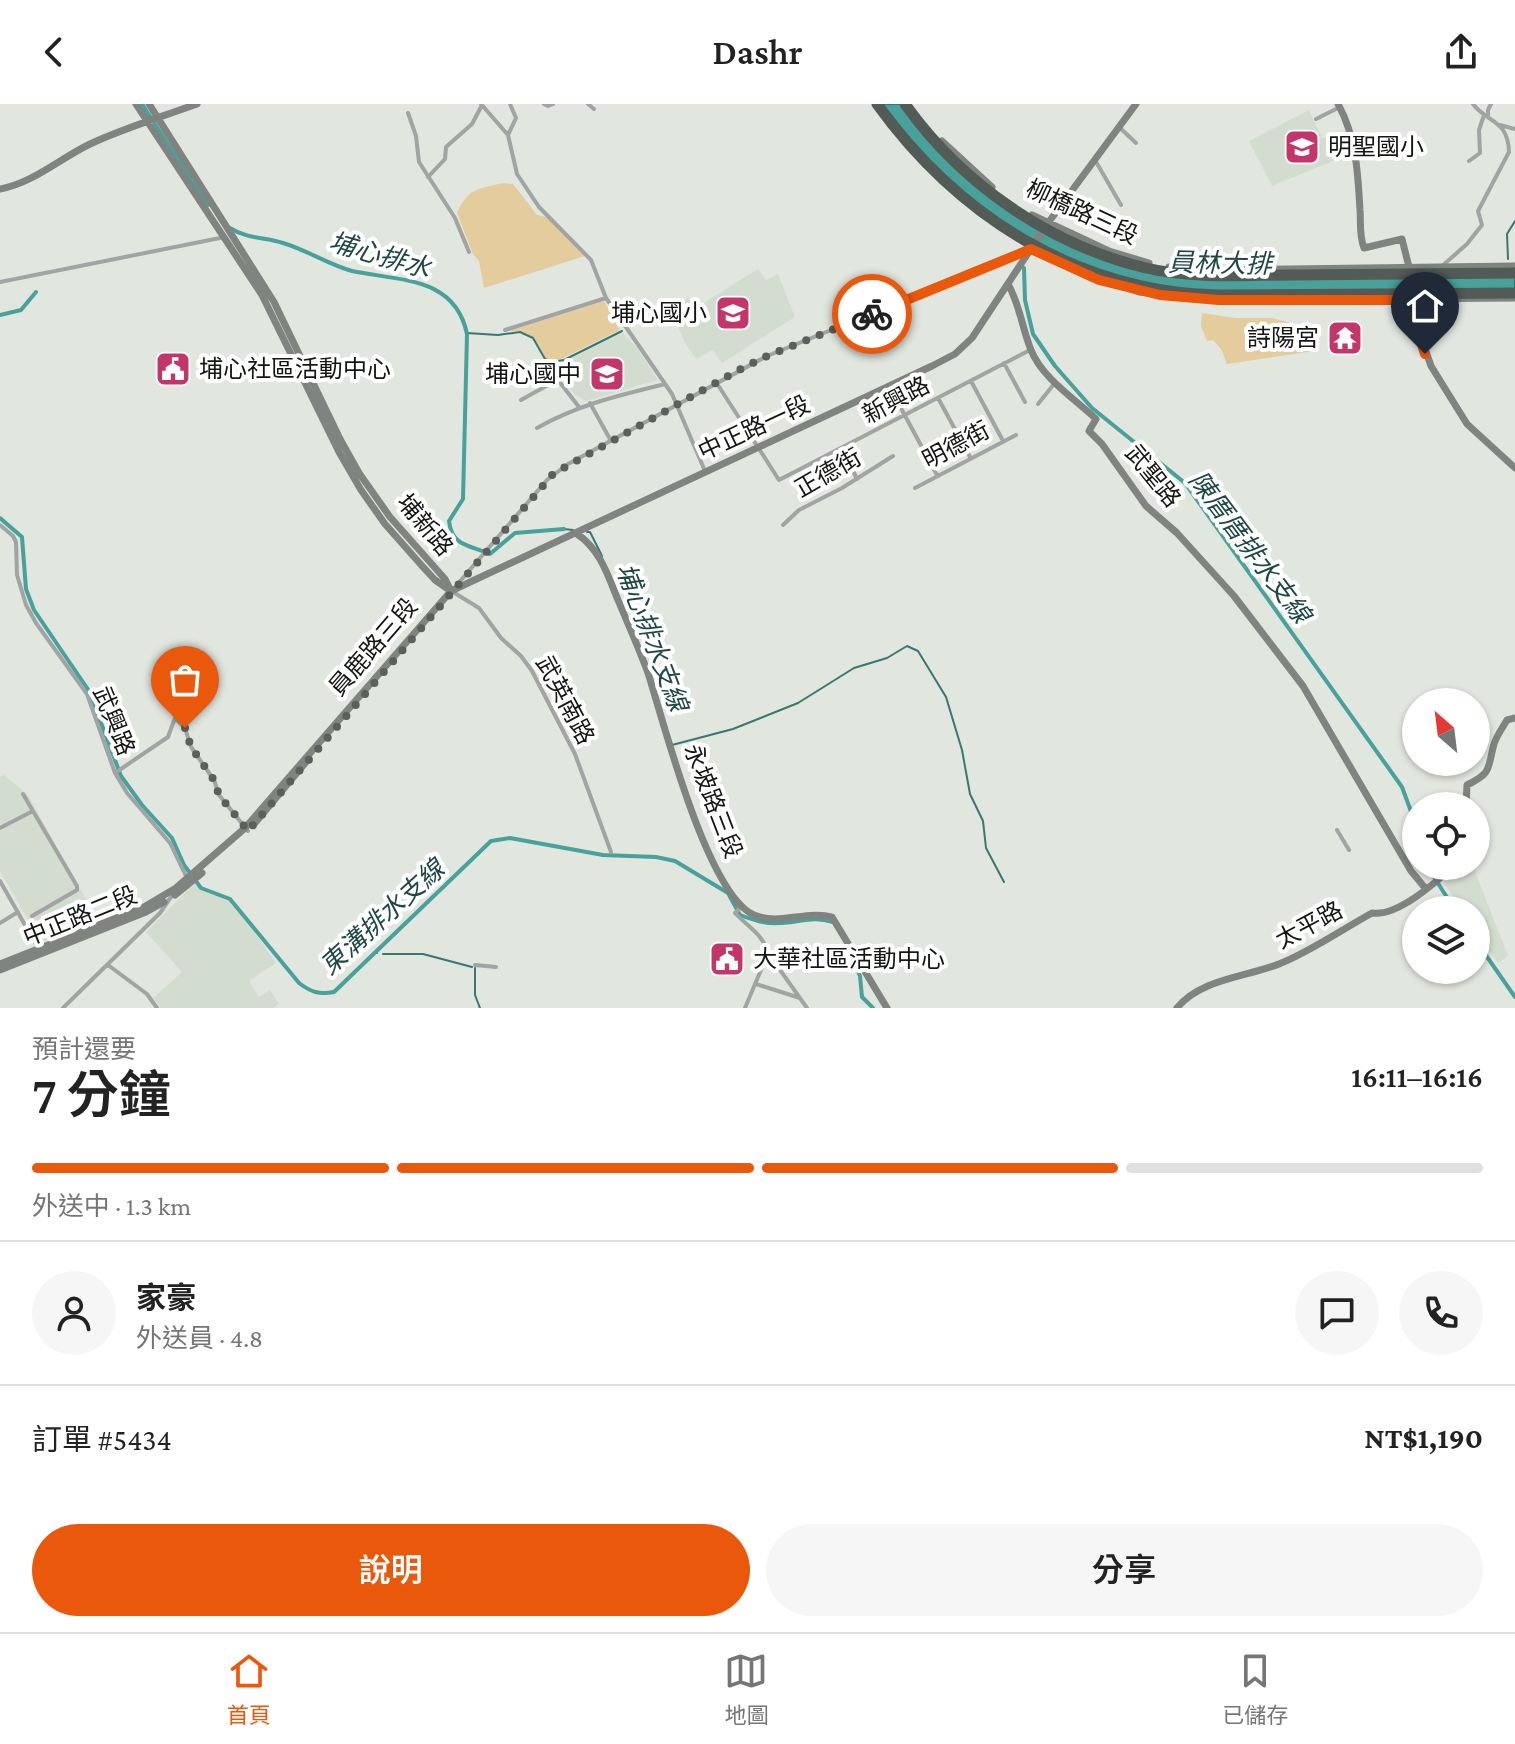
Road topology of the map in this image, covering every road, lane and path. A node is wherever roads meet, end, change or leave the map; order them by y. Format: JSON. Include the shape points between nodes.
{"nodes":[{"id":1,"x":136,"y":104,"type":"edge"},
{"id":2,"x":149,"y":104,"type":"edge"},
{"id":3,"x":197,"y":104,"type":"edge"},
{"id":4,"x":482,"y":104,"type":"edge"},
{"id":5,"x":510,"y":104,"type":"edge"},
{"id":6,"x":544,"y":104,"type":"edge"},
{"id":7,"x":553,"y":104,"type":"edge"},
{"id":8,"x":588,"y":104,"type":"edge"},
{"id":9,"x":874,"y":104,"type":"edge"},
{"id":10,"x":908,"y":104,"type":"edge"},
{"id":11,"x":1136,"y":104,"type":"edge"},
{"id":12,"x":1473,"y":104,"type":"edge"},
{"id":13,"x":1491,"y":104,"type":"edge"},
{"id":14,"x":1339,"y":106,"type":"edge"},
{"id":15,"x":594,"y":109,"type":"dead end"},
{"id":16,"x":408,"y":113,"type":"dead end"},
{"id":17,"x":1486,"y":116,"type":"junction"},
{"id":18,"x":158,"y":118,"type":"junction"},
{"id":19,"x":1316,"y":119,"type":"dead end"},
{"id":20,"x":148,"y":122,"type":"junction"},
{"id":21,"x":1500,"y":125,"type":"junction"},
{"id":22,"x":1119,"y":127,"type":"junction"},
{"id":23,"x":1515,"y":129,"type":"edge"},
{"id":24,"x":508,"y":135,"type":"junction"},
{"id":25,"x":1136,"y":143,"type":"dead end"},
{"id":26,"x":1095,"y":160,"type":"junction"},
{"id":27,"x":1469,"y":161,"type":"dead end"},
{"id":28,"x":428,"y":177,"type":"junction"},
{"id":29,"x":0,"y":189,"type":"edge"},
{"id":30,"x":1121,"y":205,"type":"dead end"},
{"id":31,"x":1046,"y":226,"type":"junction"},
{"id":32,"x":228,"y":236,"type":"junction"},
{"id":33,"x":1032,"y":246,"type":"junction"},
{"id":34,"x":469,"y":252,"type":"dead end"},
{"id":35,"x":1515,"y":266,"type":"edge"},
{"id":36,"x":1440,"y":267,"type":"junction"},
{"id":37,"x":1491,"y":269,"type":"dead end"},
{"id":38,"x":1409,"y":271,"type":"junction"},
{"id":39,"x":1515,"y":273,"type":"edge"},
{"id":40,"x":1287,"y":275,"type":"junction"},
{"id":41,"x":0,"y":282,"type":"edge"},
{"id":42,"x":1008,"y":284,"type":"junction"},
{"id":43,"x":1315,"y":295,"type":"junction"},
{"id":44,"x":1408,"y":296,"type":"junction"},
{"id":45,"x":1488,"y":296,"type":"dead end"},
{"id":46,"x":1515,"y":296,"type":"edge"},
{"id":47,"x":606,"y":298,"type":"junction"},
{"id":48,"x":505,"y":330,"type":"dead end"},
{"id":49,"x":1030,"y":350,"type":"junction"},
{"id":50,"x":544,"y":362,"type":"dead end"},
{"id":51,"x":1004,"y":363,"type":"junction"},
{"id":52,"x":557,"y":380,"type":"junction"},
{"id":53,"x":971,"y":381,"type":"junction"},
{"id":54,"x":716,"y":382,"type":"junction"},
{"id":55,"x":1056,"y":382,"type":"junction"},
{"id":56,"x":665,"y":384,"type":"junction"},
{"id":57,"x":889,"y":386,"type":"junction"},
{"id":58,"x":938,"y":398,"type":"junction"},
{"id":59,"x":521,"y":400,"type":"dead end"},
{"id":60,"x":1025,"y":402,"type":"dead end"},
{"id":61,"x":590,"y":403,"type":"junction"},
{"id":62,"x":1038,"y":404,"type":"dead end"},
{"id":63,"x":677,"y":405,"type":"junction"},
{"id":64,"x":579,"y":407,"type":"junction"},
{"id":65,"x":904,"y":416,"type":"junction"},
{"id":66,"x":537,"y":428,"type":"dead end"},
{"id":67,"x":1016,"y":435,"type":"dead end"},
{"id":68,"x":1003,"y":440,"type":"junction"},
{"id":69,"x":611,"y":441,"type":"junction"},
{"id":70,"x":759,"y":448,"type":"junction"},
{"id":71,"x":841,"y":448,"type":"junction"},
{"id":72,"x":893,"y":456,"type":"dead end"},
{"id":73,"x":970,"y":457,"type":"junction"},
{"id":74,"x":1515,"y":468,"type":"edge"},
{"id":75,"x":706,"y":473,"type":"junction"},
{"id":76,"x":937,"y":475,"type":"junction"},
{"id":77,"x":857,"y":479,"type":"junction"},
{"id":78,"x":915,"y":488,"type":"dead end"},
{"id":79,"x":0,"y":525,"type":"edge"},
{"id":80,"x":783,"y":525,"type":"dead end"},
{"id":81,"x":577,"y":534,"type":"junction"},
{"id":82,"x":451,"y":591,"type":"junction"},
{"id":83,"x":1515,"y":718,"type":"edge"},
{"id":84,"x":115,"y":773,"type":"junction"},
{"id":85,"x":1467,"y":792,"type":"edge"},
{"id":86,"x":23,"y":794,"type":"dead end"},
{"id":87,"x":33,"y":811,"type":"junction"},
{"id":88,"x":0,"y":828,"type":"edge"},
{"id":89,"x":246,"y":829,"type":"junction"},
{"id":90,"x":1337,"y":830,"type":"dead end"},
{"id":91,"x":1349,"y":850,"type":"dead end"},
{"id":92,"x":611,"y":852,"type":"dead end"},
{"id":93,"x":1437,"y":880,"type":"edge"},
{"id":94,"x":0,"y":881,"type":"edge"},
{"id":95,"x":188,"y":882,"type":"junction"},
{"id":96,"x":1426,"y":889,"type":"junction"},
{"id":97,"x":2,"y":890,"type":"edge"},
{"id":98,"x":173,"y":894,"type":"junction"},
{"id":99,"x":738,"y":910,"type":"junction"},
{"id":100,"x":18,"y":912,"type":"junction"},
{"id":101,"x":32,"y":916,"type":"dead end"},
{"id":102,"x":0,"y":923,"type":"edge"},
{"id":103,"x":40,"y":951,"type":"junction"},
{"id":104,"x":768,"y":953,"type":"junction"},
{"id":105,"x":108,"y":965,"type":"junction"},
{"id":106,"x":475,"y":965,"type":"dead end"},
{"id":107,"x":0,"y":967,"type":"edge"},
{"id":108,"x":496,"y":967,"type":"dead end"},
{"id":109,"x":756,"y":984,"type":"junction"},
{"id":110,"x":800,"y":998,"type":"junction"},
{"id":111,"x":63,"y":1008,"type":"edge"},
{"id":112,"x":157,"y":1008,"type":"edge"},
{"id":113,"x":745,"y":1008,"type":"edge"},
{"id":114,"x":807,"y":1008,"type":"edge"},
{"id":115,"x":887,"y":1008,"type":"edge"},
{"id":116,"x":1177,"y":1008,"type":"edge"}],
"edges":[{"from":1,"to":20,"type":"street","name":"埔新路"},
{"from":2,"to":18,"type":"street","name":"埔新路"},
{"from":3,"to":18,"type":"street"},
{"from":4,"to":24,"type":"street"},
{"from":4,"to":28,"type":"street"},
{"from":5,"to":24,"type":"street","via":[[516,118]]},
{"from":6,"to":7,"type":"street"},
{"from":8,"to":15,"type":"street"},
{"from":9,"to":33,"type":"street","via":[[944,186],[976,213]]},
{"from":9,"to":43,"type":"highway","bridge":true,"via":[[961,196],[1010,232],[1063,260],[1137,287],[1181,294]]},
{"from":10,"to":31,"type":"street","name":"柳橋路三段","via":[[981,178]]},
{"from":10,"to":40,"type":"highway","bridge":true,"via":[[939,145],[985,188],[1074,243],[1164,271]]},
{"from":11,"to":22,"type":"street","name":"中正路一段"},
{"from":12,"to":17,"type":"street"},
{"from":13,"to":17,"type":"street"},
{"from":14,"to":19,"type":"street"},
{"from":14,"to":38,"type":"street","via":[[1352,131],[1359,237],[1364,248],[1402,239]]},
{"from":16,"to":28,"type":"street","via":[[419,162]]},
{"from":17,"to":21,"type":"street"},
{"from":17,"to":27,"type":"street","via":[[1479,130],[1480,153]]},
{"from":18,"to":20,"type":"street"},
{"from":18,"to":32,"type":"street","name":"埔新路"},
{"from":20,"to":29,"type":"street","via":[[80,149],[28,182]]},
{"from":20,"to":32,"type":"street","name":"埔新路"},
{"from":21,"to":23,"type":"street"},
{"from":21,"to":36,"type":"street","via":[[1509,152],[1478,211],[1482,225]]},
{"from":22,"to":25,"type":"street"},
{"from":22,"to":26,"type":"street","name":"中正路一段"},
{"from":24,"to":47,"type":"street","via":[[517,174],[539,207],[591,260]]},
{"from":26,"to":30,"type":"street"},
{"from":26,"to":31,"type":"street","name":"中正路一段"},
{"from":28,"to":34,"type":"street","via":[[455,218]]},
{"from":31,"to":33,"type":"street","name":"中正路一段","bridge":true},
{"from":31,"to":38,"type":"street","name":"柳橋路三段","via":[[1165,267]]},
{"from":32,"to":41,"type":"street"},
{"from":32,"to":82,"type":"street","name":"埔新路","via":[[274,302],[359,473]]},
{"from":33,"to":42,"type":"street","name":"中正路一段"},
{"from":33,"to":44,"type":"street","via":[[1099,280],[1160,295],[1219,300]]},
{"from":33,"to":54,"type":"street"},
{"from":35,"to":36,"type":"street","name":"柳橋路三段"},
{"from":36,"to":38,"type":"street","name":"柳橋路三段"},
{"from":37,"to":40,"type":"highway","bridge":true},
{"from":38,"to":44,"type":"street","bridge":true},
{"from":39,"to":40,"type":"highway","bridge":true},
{"from":42,"to":49,"type":"street","name":"武聖路"},
{"from":42,"to":57,"type":"street","name":"中正路一段","via":[[962,349]]},
{"from":43,"to":45,"type":"highway","bridge":true},
{"from":43,"to":46,"type":"highway","bridge":true},
{"from":44,"to":46,"type":"street"},
{"from":44,"to":74,"type":"street","via":[[1425,354],[1442,387],[1473,431]]},
{"from":47,"to":48,"type":"street"},
{"from":47,"to":56,"type":"street"},
{"from":49,"to":51,"type":"street","name":"新興路"},
{"from":49,"to":55,"type":"street","name":"武聖路"},
{"from":50,"to":52,"type":"street"},
{"from":51,"to":53,"type":"street","name":"新興路"},
{"from":51,"to":60,"type":"street"},
{"from":52,"to":59,"type":"street"},
{"from":52,"to":64,"type":"street"},
{"from":53,"to":58,"type":"street","name":"新興路"},
{"from":53,"to":68,"type":"street"},
{"from":54,"to":63,"type":"street"},
{"from":54,"to":70,"type":"street"},
{"from":55,"to":62,"type":"street"},
{"from":55,"to":96,"type":"street","name":"武聖路","via":[[1096,419],[1089,431],[1146,506],[1234,596],[1303,686]]},
{"from":56,"to":61,"type":"street"},
{"from":56,"to":63,"type":"street"},
{"from":57,"to":65,"type":"street"},
{"from":57,"to":70,"type":"street","name":"中正路一段"},
{"from":58,"to":65,"type":"street","name":"新興路"},
{"from":58,"to":73,"type":"street"},
{"from":61,"to":64,"type":"street"},
{"from":61,"to":69,"type":"street"},
{"from":63,"to":69,"type":"street"},
{"from":63,"to":75,"type":"street"},
{"from":64,"to":66,"type":"street"},
{"from":65,"to":71,"type":"street","name":"新興路"},
{"from":65,"to":76,"type":"street"},
{"from":67,"to":68,"type":"street","name":"明德街"},
{"from":68,"to":73,"type":"street","name":"明德街"},
{"from":69,"to":82,"type":"street","via":[[553,474]]},
{"from":70,"to":71,"type":"street","name":"新興路","via":[[779,480]]},
{"from":70,"to":75,"type":"street","name":"中正路一段"},
{"from":71,"to":77,"type":"street"},
{"from":72,"to":77,"type":"street","name":"正德街"},
{"from":73,"to":76,"type":"street","name":"明德街"},
{"from":75,"to":81,"type":"street","name":"中正路一段"},
{"from":76,"to":78,"type":"street","name":"明德街"},
{"from":77,"to":80,"type":"street","name":"正德街","via":[[799,510]]},
{"from":79,"to":84,"type":"street","name":"武興路","via":[[16,542],[17,575],[26,605],[87,694]]},
{"from":81,"to":82,"type":"street","name":"中正路一段"},
{"from":81,"to":99,"type":"street","name":"永坡路三段","via":[[588,541],[605,570],[648,673],[700,833]]},
{"from":82,"to":89,"type":"street","name":"員鹿路三段"},
{"from":82,"to":92,"type":"street","name":"武英南路","via":[[479,608],[532,671],[575,754]]},
{"from":83,"to":85,"type":"street","via":[[1507,720],[1497,739],[1486,775],[1467,785]]},
{"from":84,"to":89,"type":"street","via":[[168,737],[175,718],[219,795]]},
{"from":84,"to":95,"type":"street","name":"武興路","via":[[170,843]]},
{"from":86,"to":87,"type":"street"},
{"from":87,"to":88,"type":"street"},
{"from":87,"to":101,"type":"street","via":[[77,890]]},
{"from":89,"to":95,"type":"street","name":"員鹿路三段"},
{"from":90,"to":91,"type":"street"},
{"from":93,"to":96,"type":"street","name":"太平路"},
{"from":94,"to":97,"type":"street"},
{"from":95,"to":98,"type":"street","name":"員鹿路三段"},
{"from":96,"to":116,"type":"street","name":"太平路","via":[[1280,964],[1205,988]]},
{"from":97,"to":100,"type":"street"},
{"from":98,"to":103,"type":"street","name":"中正路二段"},
{"from":98,"to":105,"type":"street"},
{"from":99,"to":104,"type":"street"},
{"from":99,"to":115,"type":"street","via":[[765,918],[832,917]]},
{"from":100,"to":102,"type":"street"},
{"from":100,"to":103,"type":"street"},
{"from":103,"to":107,"type":"street","name":"中正路二段"},
{"from":104,"to":109,"type":"street"},
{"from":104,"to":110,"type":"street"},
{"from":105,"to":111,"type":"street"},
{"from":105,"to":112,"type":"street"},
{"from":106,"to":108,"type":"street"},
{"from":109,"to":110,"type":"street"},
{"from":109,"to":113,"type":"street"},
{"from":110,"to":114,"type":"street"}]}
